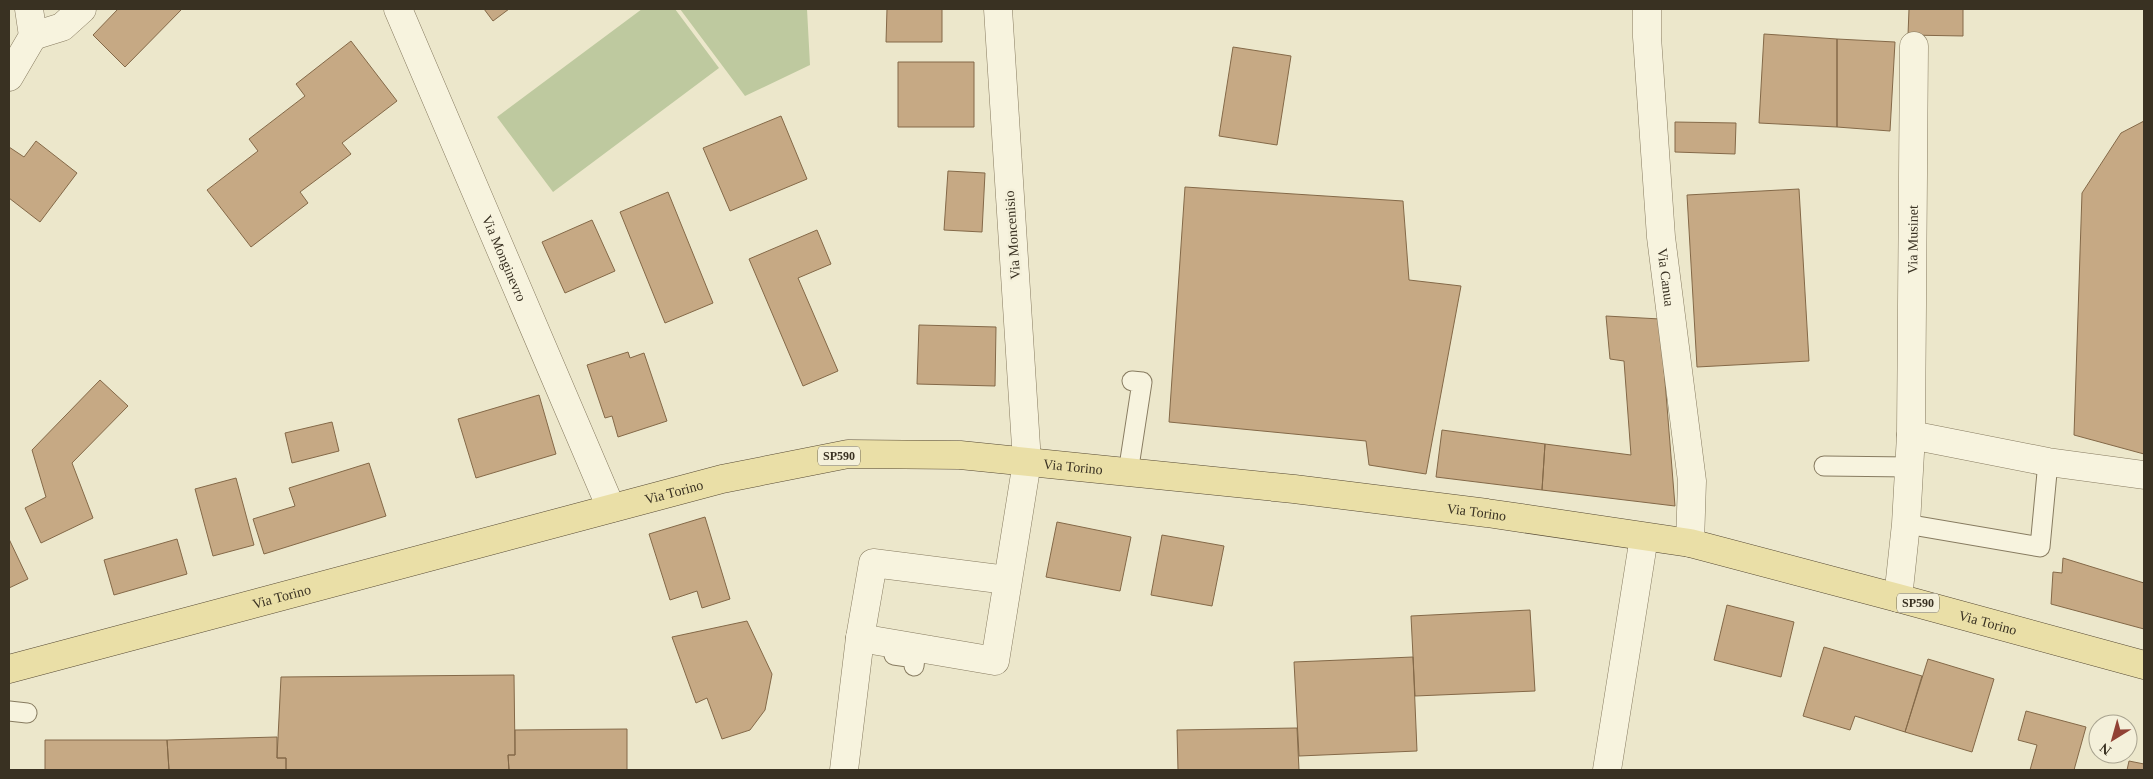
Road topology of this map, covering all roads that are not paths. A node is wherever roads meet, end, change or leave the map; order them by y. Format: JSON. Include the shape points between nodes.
{"nodes":[{"id":1,"x":29,"y":9,"type":"edge"},
{"id":2,"x":82,"y":9,"type":"edge"},
{"id":3,"x":398,"y":9,"type":"edge"},
{"id":4,"x":998,"y":9,"type":"edge"},
{"id":5,"x":1647,"y":9,"type":"edge"},
{"id":6,"x":33,"y":36,"type":"junction"},
{"id":7,"x":1914,"y":46,"type":"dead end"},
{"id":8,"x":9,"y":77,"type":"edge"},
{"id":9,"x":1132,"y":381,"type":"dead end"},
{"id":10,"x":1911,"y":435,"type":"junction"},
{"id":11,"x":1027,"y":462,"type":"junction"},
{"id":12,"x":2048,"y":462,"type":"junction"},
{"id":13,"x":1824,"y":466,"type":"dead end"},
{"id":14,"x":1910,"y":467,"type":"junction"},
{"id":15,"x":1128,"y":473,"type":"junction"},
{"id":16,"x":2143,"y":476,"type":"edge"},
{"id":17,"x":611,"y":508,"type":"junction"},
{"id":18,"x":1906,"y":524,"type":"junction"},
{"id":19,"x":1644,"y":537,"type":"junction"},
{"id":20,"x":1690,"y":543,"type":"junction"},
{"id":21,"x":1007,"y":580,"type":"junction"},
{"id":22,"x":1898,"y":598,"type":"junction"},
{"id":23,"x":859,"y":644,"type":"junction"},
{"id":24,"x":2144,"y":665,"type":"edge"},
{"id":25,"x":914,"y":666,"type":"dead end"},
{"id":26,"x":9,"y":668,"type":"edge"},
{"id":27,"x":844,"y":770,"type":"edge"},
{"id":28,"x":1607,"y":770,"type":"edge"}],
"edges":[{"from":1,"to":6,"type":"street"},
{"from":2,"to":6,"type":"street","via":[[62,27]]},
{"from":3,"to":17,"type":"street","name":"Via Monginevro"},
{"from":4,"to":11,"type":"street","name":"Via Moncenisio"},
{"from":5,"to":20,"type":"street","name":"Via Canua","via":[[1661,237],[1692,481]]},
{"from":6,"to":8,"type":"street"},
{"from":7,"to":10,"type":"street","name":"Via Musinet"},
{"from":9,"to":15,"type":"lane","via":[[1142,382]]},
{"from":10,"to":12,"type":"street"},
{"from":10,"to":14,"type":"street","name":"Via Musinet"},
{"from":11,"to":15,"type":"main road","name":"Via Torino","number":"SP590"},
{"from":11,"to":17,"type":"main road","name":"Via Torino","number":"SP590","via":[[960,455],[848,454],[722,479]]},
{"from":11,"to":21,"type":"street","name":"Via Moncenisio"},
{"from":12,"to":16,"type":"street"},
{"from":12,"to":18,"type":"lane","via":[[2040,547]]},
{"from":13,"to":14,"type":"lane"},
{"from":14,"to":18,"type":"street","name":"Via Musinet"},
{"from":15,"to":19,"type":"main road","name":"Via Torino","number":"SP590","via":[[1294,489]]},
{"from":17,"to":26,"type":"main road","name":"Via Torino","number":"SP590"},
{"from":18,"to":22,"type":"street","name":"Via Musinet"},
{"from":19,"to":20,"type":"main road","name":"Via Torino","number":"SP590"},
{"from":19,"to":28,"type":"street"},
{"from":20,"to":22,"type":"main road","name":"Via Torino","number":"SP590"},
{"from":21,"to":23,"type":"street","via":[[873,563]]},
{"from":21,"to":23,"type":"street","name":"Via Moncenisio","via":[[994,661]]},
{"from":22,"to":24,"type":"main road","name":"Via Torino","number":"SP590"},
{"from":23,"to":25,"type":"lane","via":[[915,658]]},
{"from":23,"to":27,"type":"street"}]}
